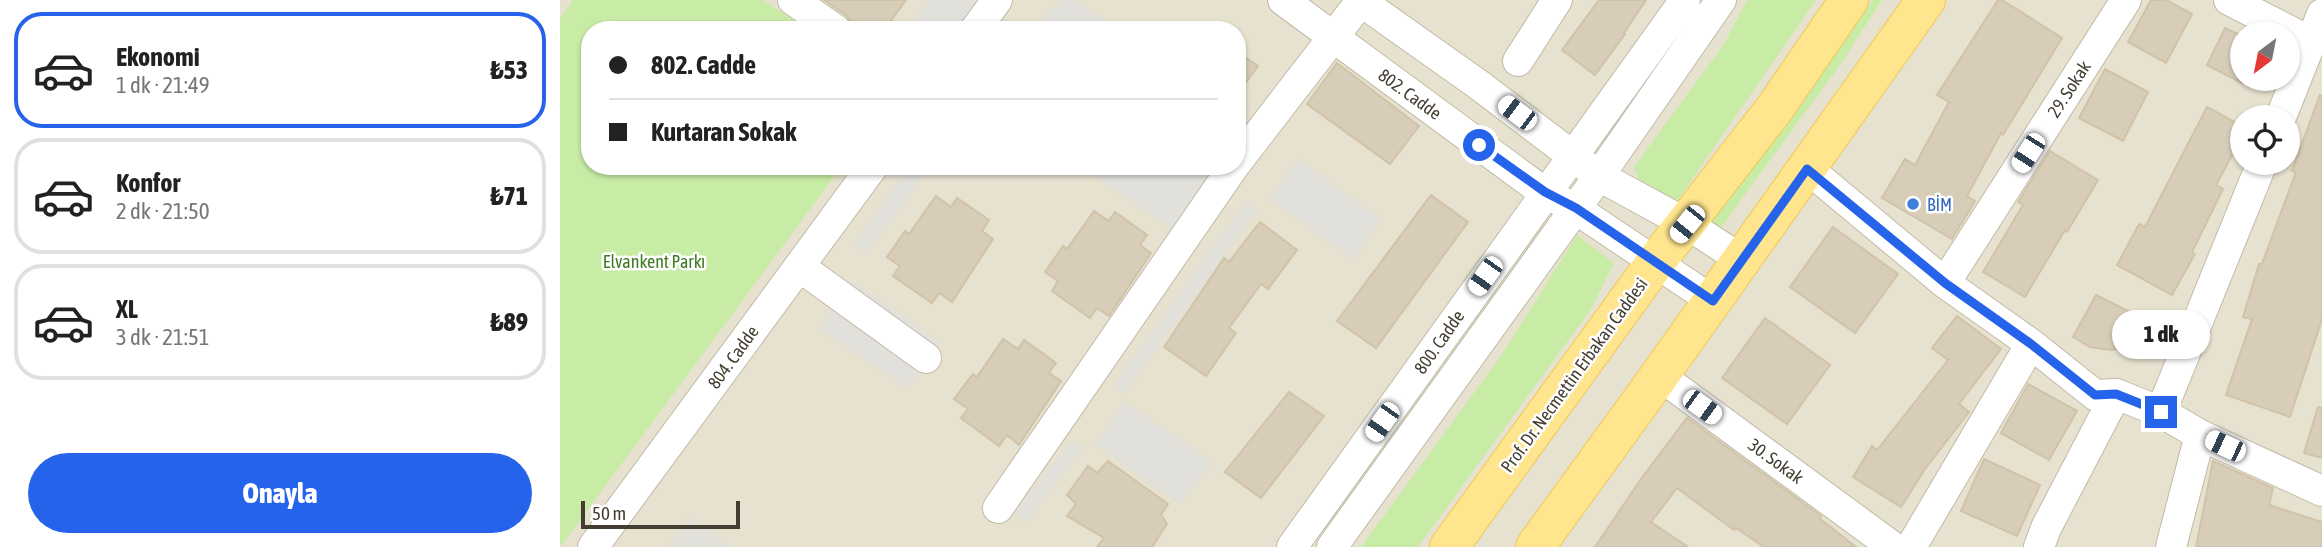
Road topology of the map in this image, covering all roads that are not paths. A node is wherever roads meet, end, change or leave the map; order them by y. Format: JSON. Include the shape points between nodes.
{"nodes":[{"id":1,"x":793,"y":0,"type":"edge"},
{"id":2,"x":997,"y":0,"type":"edge"},
{"id":3,"x":1283,"y":0,"type":"edge"},
{"id":4,"x":1557,"y":0,"type":"edge"},
{"id":5,"x":1685,"y":0,"type":"edge"},
{"id":6,"x":1721,"y":0,"type":"edge"},
{"id":7,"x":1849,"y":0,"type":"edge"},
{"id":8,"x":1926,"y":0,"type":"edge"},
{"id":9,"x":2126,"y":0,"type":"edge"},
{"id":10,"x":2229,"y":0,"type":"edge"},
{"id":11,"x":1360,"y":1,"type":"edge"},
{"id":12,"x":2322,"y":13,"type":"edge"},
{"id":13,"x":823,"y":21,"type":"edge"},
{"id":14,"x":982,"y":21,"type":"edge"},
{"id":15,"x":1331,"y":37,"type":"junction"},
{"id":16,"x":2311,"y":42,"type":"junction"},
{"id":17,"x":1518,"y":61,"type":"dead end"},
{"id":18,"x":2286,"y":105,"type":"edge"},
{"id":19,"x":1246,"y":151,"type":"edge"},
{"id":20,"x":1573,"y":156,"type":"junction"},
{"id":21,"x":1807,"y":169,"type":"junction"},
{"id":22,"x":866,"y":175,"type":"edge"},
{"id":23,"x":1228,"y":175,"type":"edge"},
{"id":24,"x":2257,"y":175,"type":"edge"},
{"id":25,"x":1599,"y":176,"type":"junction"},
{"id":26,"x":1545,"y":192,"type":"junction"},
{"id":27,"x":1576,"y":208,"type":"junction"},
{"id":28,"x":1687,"y":224,"type":"junction"},
{"id":29,"x":1742,"y":260,"type":"junction"},
{"id":30,"x":1655,"y":263,"type":"junction"},
{"id":31,"x":800,"y":267,"type":"junction"},
{"id":32,"x":1945,"y":283,"type":"junction"},
{"id":33,"x":1713,"y":301,"type":"junction"},
{"id":34,"x":2031,"y":344,"type":"junction"},
{"id":35,"x":926,"y":358,"type":"dead end"},
{"id":36,"x":1660,"y":376,"type":"junction"},
{"id":37,"x":2116,"y":394,"type":"junction"},
{"id":38,"x":2161,"y":412,"type":"junction"},
{"id":39,"x":2200,"y":435,"type":"junction"},
{"id":40,"x":2322,"y":491,"type":"edge"},
{"id":41,"x":998,"y":508,"type":"dead end"},
{"id":42,"x":593,"y":547,"type":"edge"},
{"id":43,"x":1292,"y":547,"type":"edge"},
{"id":44,"x":1332,"y":547,"type":"edge"},
{"id":45,"x":1448,"y":547,"type":"edge"},
{"id":46,"x":1535,"y":547,"type":"edge"},
{"id":47,"x":1893,"y":547,"type":"edge"},
{"id":48,"x":1911,"y":547,"type":"edge"},
{"id":49,"x":2039,"y":547,"type":"edge"},
{"id":50,"x":2171,"y":547,"type":"edge"}],
"edges":[{"from":1,"to":13,"type":"street"},
{"from":2,"to":14,"type":"street"},
{"from":3,"to":15,"type":"street","name":"802. Cadde"},
{"from":4,"to":17,"type":"street"},
{"from":5,"to":20,"type":"street","name":"800. Cadde"},
{"from":6,"to":25,"type":"street","name":"800. Cadde"},
{"from":7,"to":28,"type":"main road","name":"Prof. Dr. Necmettin Erbakan Caddesi"},
{"from":8,"to":21,"type":"main road"},
{"from":9,"to":32,"type":"street","name":"29. Sokak"},
{"from":10,"to":16,"type":"street"},
{"from":11,"to":15,"type":"street"},
{"from":11,"to":20,"type":"street"},
{"from":12,"to":16,"type":"street"},
{"from":15,"to":19,"type":"street"},
{"from":15,"to":26,"type":"street","name":"802. Cadde"},
{"from":16,"to":18,"type":"street"},
{"from":20,"to":25,"type":"street"},
{"from":20,"to":26,"type":"street","name":"800. Cadde"},
{"from":21,"to":29,"type":"main road"},
{"from":21,"to":32,"type":"street"},
{"from":22,"to":31,"type":"street","name":"804. Cadde"},
{"from":23,"to":41,"type":"street"},
{"from":24,"to":38,"type":"street"},
{"from":25,"to":27,"type":"street","name":"800. Cadde"},
{"from":25,"to":28,"type":"street"},
{"from":26,"to":27,"type":"street","name":"802. Cadde"},
{"from":26,"to":43,"type":"street","name":"800. Cadde"},
{"from":27,"to":30,"type":"street","name":"802. Cadde"},
{"from":27,"to":44,"type":"street","name":"800. Cadde"},
{"from":28,"to":29,"type":"street"},
{"from":28,"to":30,"type":"main road","name":"Prof. Dr. Necmettin Erbakan Caddesi"},
{"from":29,"to":33,"type":"main road"},
{"from":30,"to":33,"type":"street","name":"802. Cadde"},
{"from":30,"to":45,"type":"main road","name":"Prof. Dr. Necmettin Erbakan Caddesi"},
{"from":31,"to":35,"type":"street"},
{"from":31,"to":42,"type":"street","name":"804. Cadde"},
{"from":32,"to":34,"type":"street"},
{"from":33,"to":36,"type":"main road"},
{"from":34,"to":37,"type":"street","via":[[2095,395]]},
{"from":34,"to":48,"type":"street"},
{"from":36,"to":46,"type":"main road"},
{"from":36,"to":47,"type":"street","name":"30. Sokak"},
{"from":37,"to":38,"type":"street"},
{"from":37,"to":49,"type":"street"},
{"from":38,"to":39,"type":"street"},
{"from":39,"to":40,"type":"street"},
{"from":39,"to":50,"type":"street"}]}
